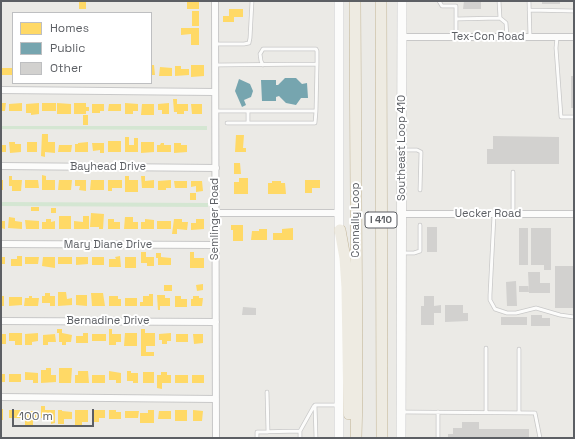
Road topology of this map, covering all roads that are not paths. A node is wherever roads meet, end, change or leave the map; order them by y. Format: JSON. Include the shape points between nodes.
{"nodes":[{"id":1,"x":215,"y":1,"type":"edge"},
{"id":2,"x":252,"y":1,"type":"edge"},
{"id":3,"x":339,"y":1,"type":"edge"},
{"id":4,"x":355,"y":1,"type":"edge"},
{"id":5,"x":381,"y":1,"type":"edge"},
{"id":6,"x":402,"y":1,"type":"edge"},
{"id":7,"x":439,"y":1,"type":"edge"},
{"id":8,"x":499,"y":1,"type":"edge"},
{"id":9,"x":529,"y":1,"type":"edge"},
{"id":10,"x":529,"y":10,"type":"junction"},
{"id":11,"x":574,"y":11,"type":"edge"},
{"id":12,"x":500,"y":18,"type":"junction"},
{"id":13,"x":456,"y":19,"type":"junction"},
{"id":14,"x":402,"y":37,"type":"junction"},
{"id":15,"x":456,"y":37,"type":"junction"},
{"id":16,"x":507,"y":37,"type":"junction"},
{"id":17,"x":530,"y":37,"type":"junction"},
{"id":18,"x":557,"y":37,"type":"junction"},
{"id":19,"x":574,"y":38,"type":"edge"},
{"id":20,"x":215,"y":44,"type":"junction"},
{"id":21,"x":317,"y":64,"type":"junction"},
{"id":22,"x":215,"y":65,"type":"junction"},
{"id":23,"x":263,"y":65,"type":"junction"},
{"id":24,"x":1,"y":90,"type":"edge"},
{"id":25,"x":215,"y":92,"type":"junction"},
{"id":26,"x":215,"y":111,"type":"junction"},
{"id":27,"x":248,"y":111,"type":"junction"},
{"id":28,"x":316,"y":111,"type":"junction"},
{"id":29,"x":574,"y":117,"type":"edge"},
{"id":30,"x":227,"y":123,"type":"dead end"},
{"id":31,"x":248,"y":123,"type":"junction"},
{"id":32,"x":402,"y":150,"type":"junction"},
{"id":33,"x":1,"y":166,"type":"edge"},
{"id":34,"x":216,"y":168,"type":"junction"},
{"id":35,"x":513,"y":172,"type":"dead end"},
{"id":36,"x":420,"y":190,"type":"dead end"},
{"id":37,"x":215,"y":213,"type":"junction"},
{"id":38,"x":340,"y":213,"type":"junction"},
{"id":39,"x":402,"y":214,"type":"junction"},
{"id":40,"x":574,"y":214,"type":"edge"},
{"id":41,"x":494,"y":215,"type":"junction"},
{"id":42,"x":514,"y":215,"type":"junction"},
{"id":43,"x":420,"y":225,"type":"dead end"},
{"id":44,"x":340,"y":230,"type":"junction"},
{"id":45,"x":1,"y":244,"type":"edge"},
{"id":46,"x":215,"y":245,"type":"junction"},
{"id":47,"x":401,"y":253,"type":"junction"},
{"id":48,"x":574,"y":316,"type":"edge"},
{"id":49,"x":1,"y":321,"type":"edge"},
{"id":50,"x":216,"y":322,"type":"junction"},
{"id":51,"x":486,"y":348,"type":"dead end"},
{"id":52,"x":519,"y":349,"type":"dead end"},
{"id":53,"x":267,"y":392,"type":"dead end"},
{"id":54,"x":1,"y":397,"type":"edge"},
{"id":55,"x":216,"y":399,"type":"junction"},
{"id":56,"x":315,"y":404,"type":"junction"},
{"id":57,"x":338,"y":405,"type":"junction"},
{"id":58,"x":400,"y":412,"type":"junction"},
{"id":59,"x":438,"y":412,"type":"junction"},
{"id":60,"x":486,"y":412,"type":"junction"},
{"id":61,"x":519,"y":413,"type":"junction"},
{"id":62,"x":300,"y":431,"type":"junction"},
{"id":63,"x":268,"y":432,"type":"junction"},
{"id":64,"x":216,"y":438,"type":"edge"},
{"id":65,"x":257,"y":438,"type":"edge"},
{"id":66,"x":300,"y":438,"type":"edge"},
{"id":67,"x":316,"y":438,"type":"edge"},
{"id":68,"x":339,"y":438,"type":"edge"},
{"id":69,"x":350,"y":438,"type":"edge"},
{"id":70,"x":356,"y":438,"type":"edge"},
{"id":71,"x":382,"y":438,"type":"edge"},
{"id":72,"x":401,"y":438,"type":"edge"},
{"id":73,"x":438,"y":438,"type":"edge"},
{"id":74,"x":540,"y":438,"type":"edge"}],
"edges":[{"from":1,"to":20,"type":"street","name":"Semlinger Road"},
{"from":2,"to":20,"type":"lane","via":[[248,43]]},
{"from":3,"to":38,"type":"main road"},
{"from":4,"to":70,"type":"highway","name":"Connally Loop","number":"I 410"},
{"from":5,"to":71,"type":"highway","number":"I 410"},
{"from":6,"to":14,"type":"main road","name":"Southeast Loop 410"},
{"from":7,"to":13,"type":"lane","via":[[442,6],[456,6]]},
{"from":8,"to":12,"type":"lane"},
{"from":9,"to":10,"type":"lane"},
{"from":10,"to":11,"type":"lane"},
{"from":10,"to":17,"type":"lane"},
{"from":12,"to":13,"type":"lane"},
{"from":12,"to":16,"type":"lane","via":[[506,23]]},
{"from":13,"to":15,"type":"lane"},
{"from":14,"to":15,"type":"street","name":"Tex-Con Road"},
{"from":14,"to":32,"type":"main road","name":"Southeast Loop 410"},
{"from":15,"to":16,"type":"street","name":"Tex-Con Road"},
{"from":16,"to":17,"type":"street","name":"Tex-Con Road"},
{"from":17,"to":18,"type":"street","name":"Tex-Con Road"},
{"from":18,"to":19,"type":"street","name":"Tex-Con Road"},
{"from":18,"to":29,"type":"lane","via":[[561,117]]},
{"from":20,"to":22,"type":"street","name":"Semlinger Road"},
{"from":21,"to":23,"type":"lane"},
{"from":21,"to":23,"type":"lane","via":[[316,49],[263,49],[260,54]]},
{"from":21,"to":28,"type":"lane"},
{"from":22,"to":23,"type":"lane"},
{"from":22,"to":25,"type":"street","name":"Semlinger Road"},
{"from":24,"to":25,"type":"street"},
{"from":25,"to":26,"type":"street","name":"Semlinger Road"},
{"from":26,"to":27,"type":"lane"},
{"from":26,"to":34,"type":"street","name":"Semlinger Road"},
{"from":27,"to":28,"type":"lane"},
{"from":27,"to":31,"type":"lane"},
{"from":28,"to":31,"type":"lane","via":[[315,122]]},
{"from":30,"to":31,"type":"lane"},
{"from":32,"to":36,"type":"lane","via":[[421,152]]},
{"from":32,"to":39,"type":"main road","name":"Southeast Loop 410"},
{"from":33,"to":34,"type":"street","name":"Bayhead Drive"},
{"from":34,"to":37,"type":"street","name":"Semlinger Road"},
{"from":35,"to":42,"type":"lane"},
{"from":37,"to":38,"type":"street"},
{"from":37,"to":46,"type":"street","name":"Semlinger Road"},
{"from":38,"to":44,"type":"main road"},
{"from":39,"to":41,"type":"street","name":"Uecker Road"},
{"from":39,"to":47,"type":"main road","name":"Southeast Loop 410"},
{"from":40,"to":42,"type":"street","name":"Uecker Road"},
{"from":41,"to":42,"type":"street","name":"Uecker Road"},
{"from":41,"to":48,"type":"lane","via":[[490,300],[495,309],[500,312],[516,313],[536,308]]},
{"from":43,"to":47,"type":"lane","via":[[420,251]]},
{"from":44,"to":57,"type":"main road"},
{"from":44,"to":69,"type":"highway","via":[[347,288]]},
{"from":45,"to":46,"type":"street","name":"Mary Diane Drive"},
{"from":46,"to":50,"type":"street","name":"Semlinger Road"},
{"from":47,"to":58,"type":"main road","name":"Southeast Loop 410"},
{"from":49,"to":50,"type":"street","name":"Bernadine Drive"},
{"from":50,"to":55,"type":"street","name":"Semlinger Road"},
{"from":51,"to":60,"type":"lane"},
{"from":52,"to":61,"type":"lane"},
{"from":53,"to":63,"type":"lane"},
{"from":54,"to":55,"type":"street"},
{"from":55,"to":64,"type":"street","name":"Semlinger Road"},
{"from":56,"to":57,"type":"lane"},
{"from":56,"to":62,"type":"lane"},
{"from":56,"to":67,"type":"lane"},
{"from":57,"to":68,"type":"main road"},
{"from":58,"to":59,"type":"lane"},
{"from":58,"to":72,"type":"main road","name":"Southeast Loop 410"},
{"from":59,"to":60,"type":"lane"},
{"from":59,"to":73,"type":"lane"},
{"from":60,"to":61,"type":"lane"},
{"from":61,"to":74,"type":"lane","via":[[535,413]]},
{"from":62,"to":63,"type":"lane"},
{"from":62,"to":66,"type":"lane"},
{"from":63,"to":65,"type":"lane","via":[[257,432]]}]}
